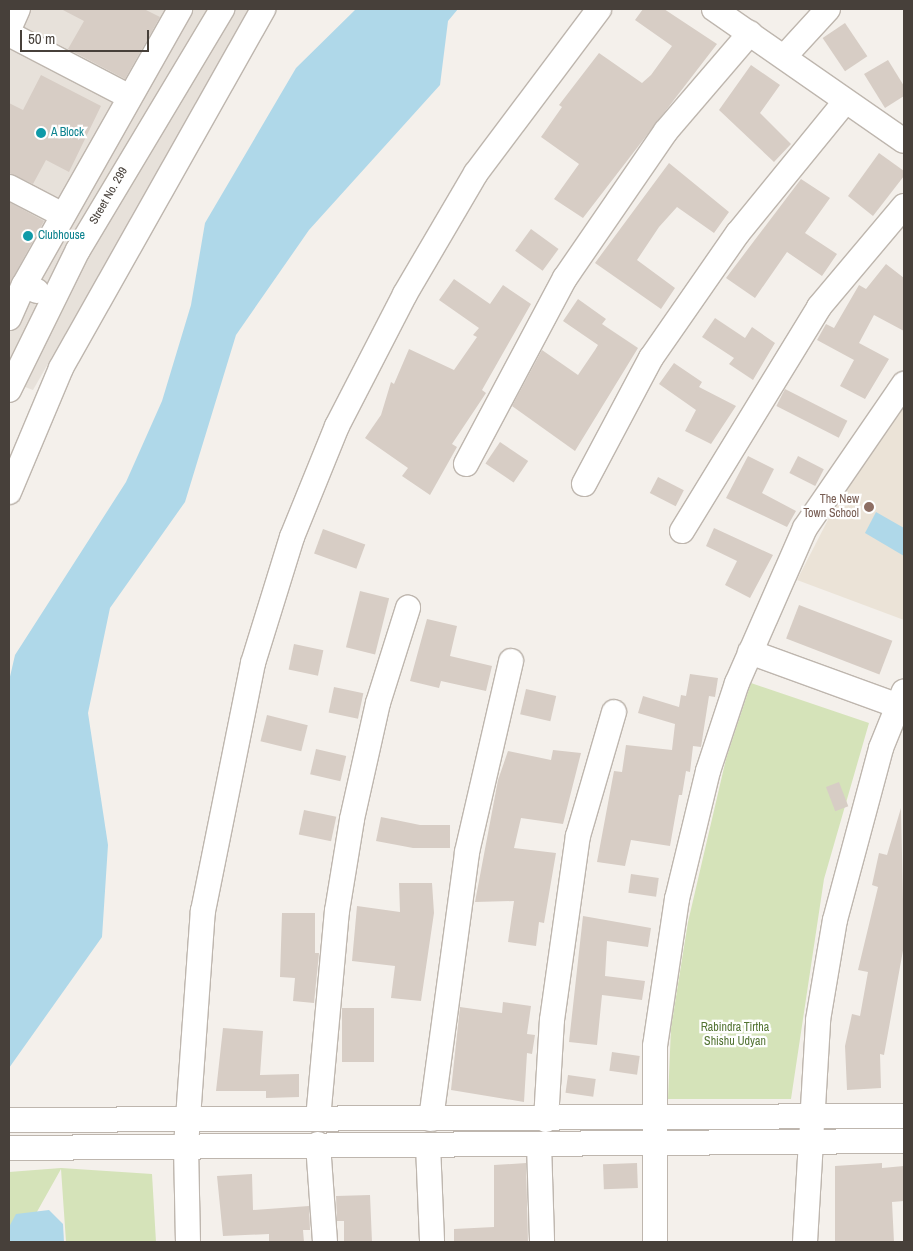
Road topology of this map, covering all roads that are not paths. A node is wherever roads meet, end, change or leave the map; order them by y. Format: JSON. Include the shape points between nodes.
{"nodes":[{"id":1,"x":18,"y":9,"type":"edge"},
{"id":2,"x":180,"y":9,"type":"edge"},
{"id":3,"x":222,"y":9,"type":"edge"},
{"id":4,"x":263,"y":9,"type":"edge"},
{"id":5,"x":599,"y":9,"type":"edge"},
{"id":6,"x":714,"y":9,"type":"edge"},
{"id":7,"x":828,"y":9,"type":"edge"},
{"id":8,"x":9,"y":28,"type":"edge"},
{"id":9,"x":750,"y":33,"type":"junction"},
{"id":10,"x":9,"y":34,"type":"edge"},
{"id":11,"x":784,"y":57,"type":"junction"},
{"id":12,"x":130,"y":97,"type":"junction"},
{"id":13,"x":845,"y":102,"type":"junction"},
{"id":14,"x":903,"y":137,"type":"edge"},
{"id":15,"x":9,"y":187,"type":"edge"},
{"id":16,"x":904,"y":206,"type":"edge"},
{"id":17,"x":63,"y":215,"type":"junction"},
{"id":18,"x":24,"y":285,"type":"junction"},
{"id":19,"x":54,"y":299,"type":"junction"},
{"id":20,"x":9,"y":318,"type":"edge"},
{"id":21,"x":10,"y":383,"type":"edge"},
{"id":22,"x":904,"y":384,"type":"edge"},
{"id":23,"x":466,"y":464,"type":"dead end"},
{"id":24,"x":584,"y":484,"type":"dead end"},
{"id":25,"x":9,"y":492,"type":"edge"},
{"id":26,"x":682,"y":531,"type":"dead end"},
{"id":27,"x":408,"y":608,"type":"dead end"},
{"id":28,"x":750,"y":652,"type":"junction"},
{"id":29,"x":511,"y":661,"type":"dead end"},
{"id":30,"x":901,"y":698,"type":"edge"},
{"id":31,"x":614,"y":712,"type":"dead end"},
{"id":32,"x":810,"y":1115,"type":"junction"},
{"id":33,"x":654,"y":1116,"type":"junction"},
{"id":34,"x":904,"y":1116,"type":"edge"},
{"id":35,"x":318,"y":1119,"type":"junction"},
{"id":36,"x":431,"y":1119,"type":"junction"},
{"id":37,"x":9,"y":1120,"type":"edge"},
{"id":38,"x":189,"y":1120,"type":"junction"},
{"id":39,"x":546,"y":1120,"type":"junction"},
{"id":40,"x":904,"y":1141,"type":"edge"},
{"id":41,"x":654,"y":1143,"type":"junction"},
{"id":42,"x":808,"y":1143,"type":"junction"},
{"id":43,"x":318,"y":1144,"type":"junction"},
{"id":44,"x":539,"y":1144,"type":"junction"},
{"id":45,"x":428,"y":1145,"type":"junction"},
{"id":46,"x":186,"y":1146,"type":"junction"},
{"id":47,"x":9,"y":1148,"type":"edge"},
{"id":48,"x":188,"y":1242,"type":"edge"},
{"id":49,"x":325,"y":1242,"type":"edge"},
{"id":50,"x":432,"y":1242,"type":"edge"},
{"id":51,"x":542,"y":1242,"type":"edge"},
{"id":52,"x":655,"y":1242,"type":"edge"},
{"id":53,"x":805,"y":1242,"type":"edge"}],
"edges":[{"from":1,"to":8,"type":"street"},
{"from":2,"to":12,"type":"street"},
{"from":3,"to":19,"type":"street","name":"Street No. 299","via":[[141,140]]},
{"from":4,"to":25,"type":"street","via":[[61,368]]},
{"from":5,"to":38,"type":"street","via":[[476,173],[405,294],[337,426],[292,537],[253,663],[220,807],[201,931]]},
{"from":6,"to":9,"type":"street"},
{"from":7,"to":11,"type":"street"},
{"from":9,"to":11,"type":"street"},
{"from":9,"to":23,"type":"street","via":[[666,131],[565,278]]},
{"from":10,"to":12,"type":"street"},
{"from":11,"to":13,"type":"street"},
{"from":12,"to":17,"type":"street"},
{"from":13,"to":14,"type":"street"},
{"from":13,"to":24,"type":"street","via":[[738,233],[651,358]]},
{"from":15,"to":17,"type":"street"},
{"from":16,"to":26,"type":"street","via":[[819,307]]},
{"from":17,"to":18,"type":"street"},
{"from":18,"to":19,"type":"street"},
{"from":18,"to":20,"type":"street"},
{"from":19,"to":21,"type":"street","name":"Street No. 299"},
{"from":22,"to":28,"type":"street","via":[[805,528]]},
{"from":27,"to":35,"type":"street","via":[[378,703],[352,819],[337,911]]},
{"from":28,"to":30,"type":"street"},
{"from":28,"to":33,"type":"street","via":[[708,771],[677,899],[655,1046]]},
{"from":29,"to":36,"type":"street","via":[[467,852]]},
{"from":30,"to":32,"type":"street","via":[[881,748],[835,920],[818,1020]]},
{"from":31,"to":39,"type":"street","via":[[578,836],[552,1020]]},
{"from":32,"to":33,"type":"street"},
{"from":32,"to":34,"type":"street"},
{"from":32,"to":42,"type":"street"},
{"from":33,"to":39,"type":"street"},
{"from":33,"to":41,"type":"street"},
{"from":35,"to":36,"type":"street"},
{"from":35,"to":38,"type":"street"},
{"from":36,"to":39,"type":"street"},
{"from":37,"to":38,"type":"street"},
{"from":38,"to":46,"type":"street"},
{"from":40,"to":42,"type":"street"},
{"from":41,"to":42,"type":"street"},
{"from":41,"to":44,"type":"street"},
{"from":41,"to":52,"type":"street"},
{"from":42,"to":53,"type":"street"},
{"from":43,"to":45,"type":"street"},
{"from":43,"to":46,"type":"street"},
{"from":43,"to":49,"type":"street"},
{"from":44,"to":45,"type":"street"},
{"from":44,"to":51,"type":"street"},
{"from":45,"to":50,"type":"street"},
{"from":46,"to":47,"type":"street"},
{"from":46,"to":48,"type":"street"}]}
